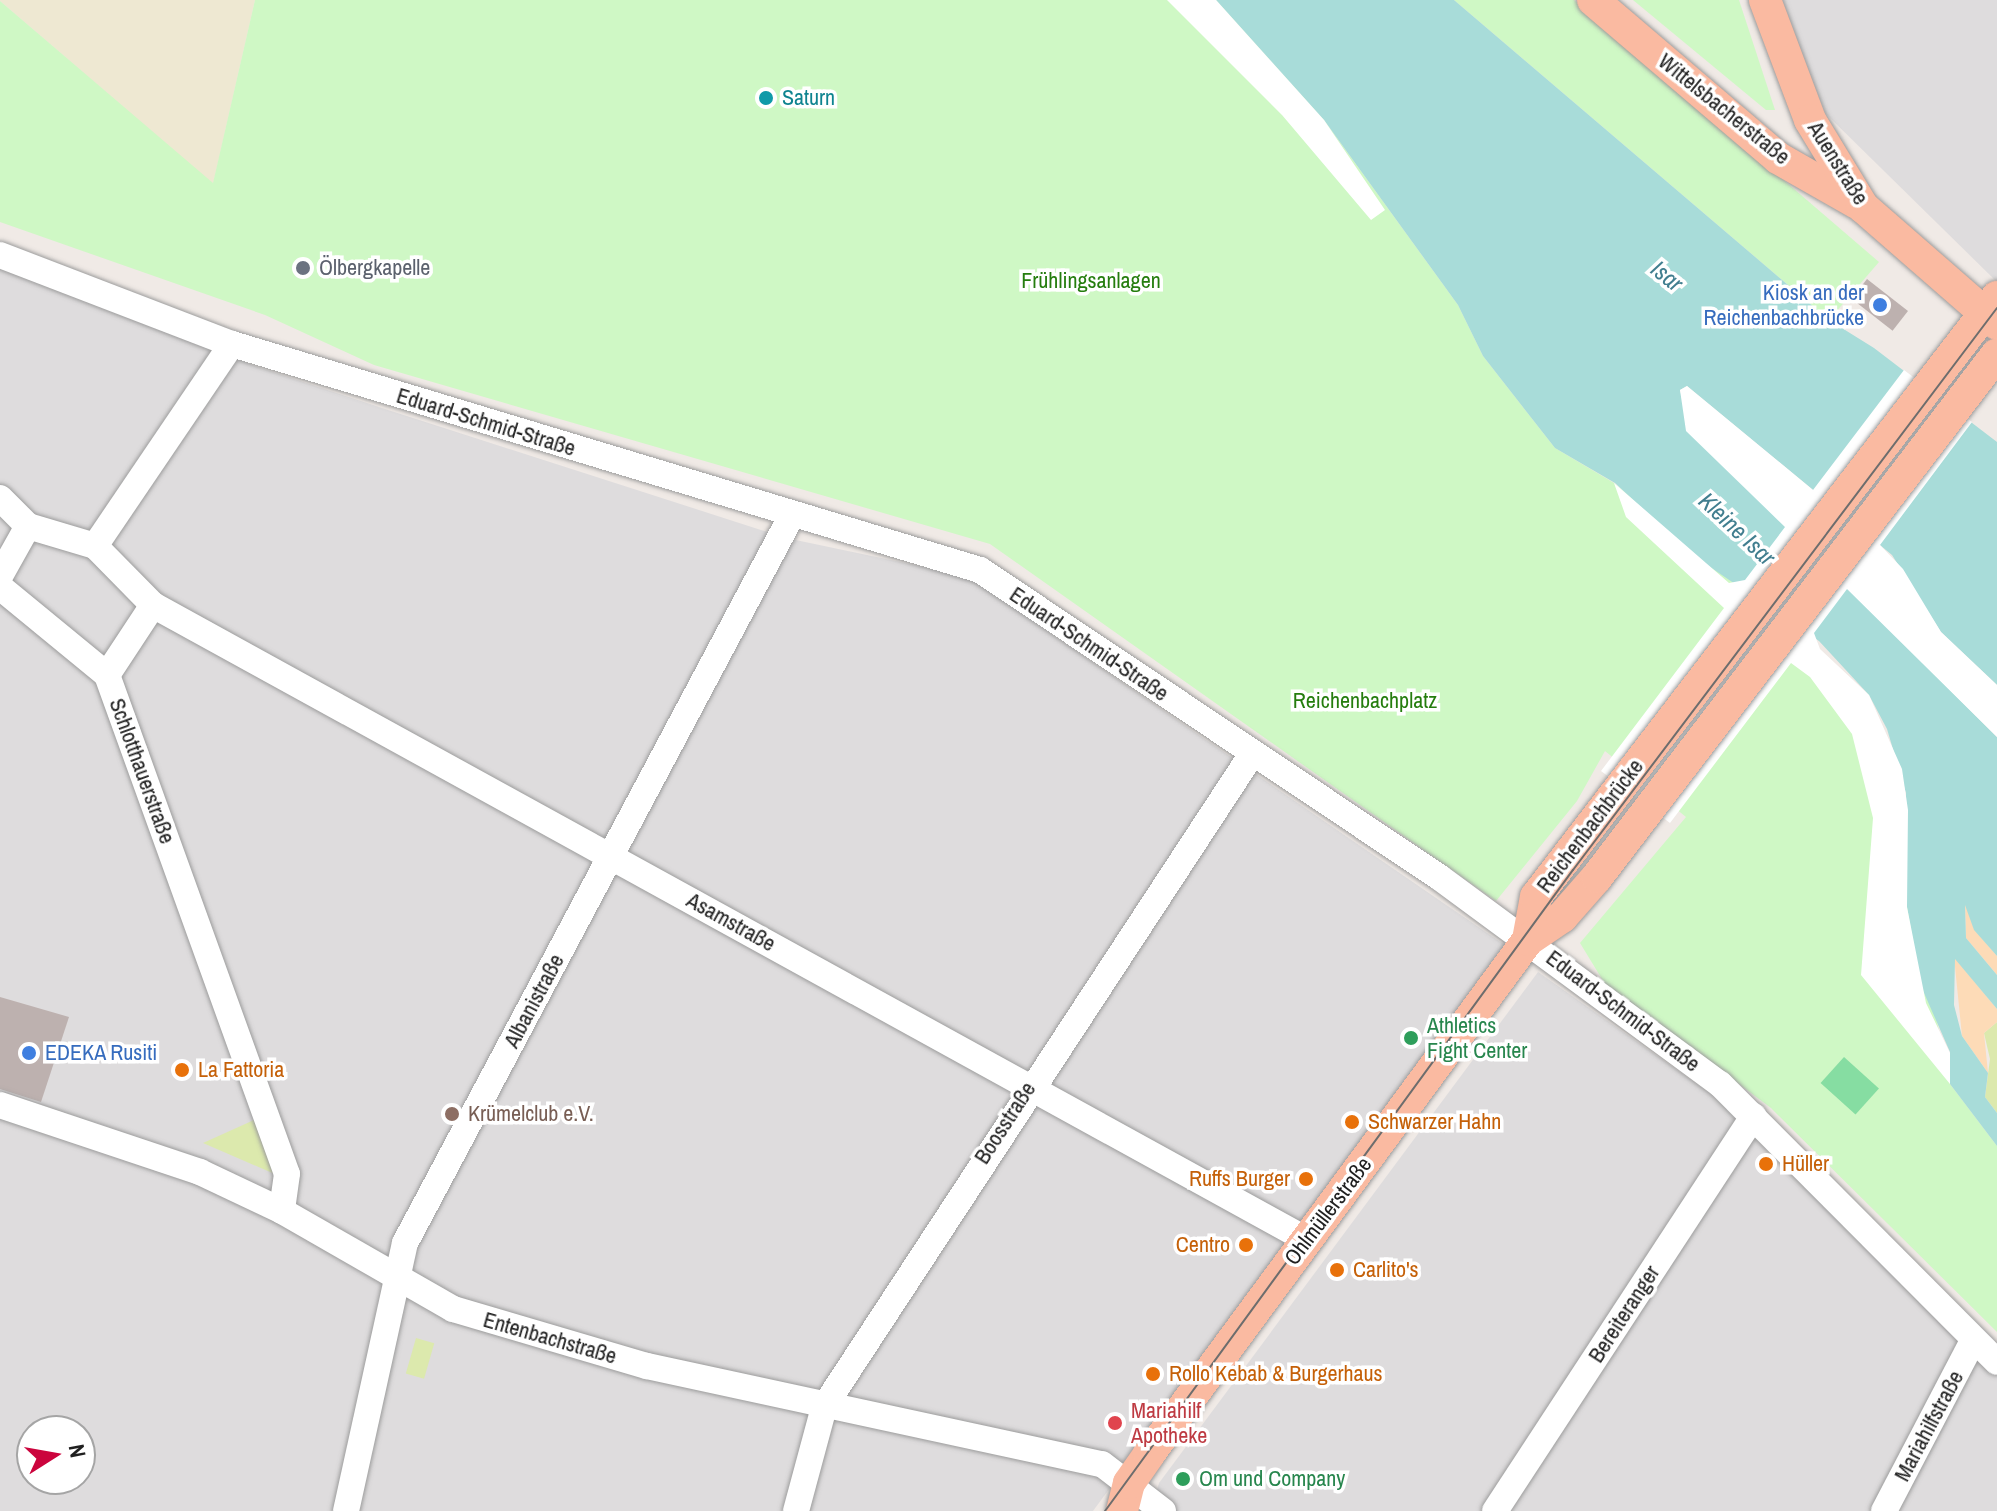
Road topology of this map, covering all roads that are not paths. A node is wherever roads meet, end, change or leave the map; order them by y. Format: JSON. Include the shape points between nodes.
{"nodes":[{"id":1,"x":1593,"y":0,"type":"edge"},
{"id":2,"x":1765,"y":0,"type":"edge"},
{"id":3,"x":1863,"y":207,"type":"junction"},
{"id":4,"x":0,"y":255,"type":"edge"},
{"id":5,"x":1993,"y":311,"type":"edge"},
{"id":6,"x":232,"y":344,"type":"junction"},
{"id":7,"x":1997,"y":354,"type":"edge"},
{"id":8,"x":0,"y":498,"type":"edge"},
{"id":9,"x":792,"y":515,"type":"junction"},
{"id":10,"x":28,"y":526,"type":"junction"},
{"id":11,"x":95,"y":546,"type":"junction"},
{"id":12,"x":0,"y":576,"type":"edge"},
{"id":13,"x":0,"y":587,"type":"edge"},
{"id":14,"x":153,"y":605,"type":"junction"},
{"id":15,"x":107,"y":675,"type":"junction"},
{"id":16,"x":1252,"y":754,"type":"junction"},
{"id":17,"x":612,"y":856,"type":"junction"},
{"id":18,"x":1528,"y":940,"type":"junction"},
{"id":19,"x":1028,"y":1087,"type":"junction"},
{"id":20,"x":0,"y":1105,"type":"edge"},
{"id":21,"x":1753,"y":1116,"type":"junction"},
{"id":22,"x":282,"y":1211,"type":"junction"},
{"id":23,"x":1307,"y":1240,"type":"junction"},
{"id":24,"x":396,"y":1279,"type":"junction"},
{"id":25,"x":1973,"y":1341,"type":"junction"},
{"id":26,"x":1997,"y":1362,"type":"edge"},
{"id":27,"x":824,"y":1407,"type":"junction"},
{"id":28,"x":1126,"y":1497,"type":"edge"},
{"id":29,"x":346,"y":1511,"type":"edge"},
{"id":30,"x":796,"y":1511,"type":"edge"},
{"id":31,"x":1097,"y":1511,"type":"edge"},
{"id":32,"x":1163,"y":1511,"type":"edge"},
{"id":33,"x":1495,"y":1511,"type":"edge"},
{"id":34,"x":1884,"y":1511,"type":"edge"}],
"edges":[{"from":1,"to":3,"type":"main road","name":"Wittelsbacherstraße","via":[[1778,158]]},
{"from":2,"to":3,"type":"main road","name":"Auenstraße","via":[[1810,120]]},
{"from":3,"to":5,"type":"main road","name":"Auenstraße"},
{"from":4,"to":6,"type":"street","name":"Eduard-Schmid-Straße"},
{"from":5,"to":18,"type":"main road","name":"Reichenbachbrücke","via":[[1925,386],[1536,897]]},
{"from":6,"to":9,"type":"street","name":"Eduard-Schmid-Straße"},
{"from":6,"to":11,"type":"street"},
{"from":7,"to":18,"type":"main road","name":"Reichenbachbrücke","via":[[1651,809],[1562,917]]},
{"from":8,"to":10,"type":"street"},
{"from":9,"to":16,"type":"street","name":"Eduard-Schmid-Straße","via":[[980,570]]},
{"from":9,"to":17,"type":"street","name":"Albanistraße"},
{"from":10,"to":11,"type":"street"},
{"from":10,"to":12,"type":"street"},
{"from":11,"to":14,"type":"street"},
{"from":13,"to":15,"type":"street"},
{"from":14,"to":15,"type":"street","name":"Schlotthauerstraße"},
{"from":14,"to":17,"type":"street","name":"Asamstraße"},
{"from":15,"to":22,"type":"street","name":"Schlotthauerstraße","via":[[287,1174]]},
{"from":16,"to":18,"type":"street","name":"Eduard-Schmid-Straße"},
{"from":16,"to":19,"type":"street","name":"Boosstraße"},
{"from":17,"to":19,"type":"street","name":"Asamstraße"},
{"from":17,"to":24,"type":"street","name":"Albanistraße","via":[[405,1243]]},
{"from":18,"to":21,"type":"street","name":"Eduard-Schmid-Straße","via":[[1720,1084]]},
{"from":18,"to":23,"type":"main road","name":"Ohlmüllerstraße"},
{"from":19,"to":23,"type":"street","name":"Asamstraße"},
{"from":19,"to":27,"type":"street","name":"Boosstraße"},
{"from":20,"to":22,"type":"street","name":"Entenbachstraße","via":[[200,1172]]},
{"from":21,"to":25,"type":"street","name":"Eduard-Schmid-Straße"},
{"from":21,"to":33,"type":"street","name":"Bereiteranger"},
{"from":22,"to":24,"type":"street","name":"Entenbachstraße"},
{"from":23,"to":28,"type":"main road","name":"Ohlmüllerstraße"},
{"from":24,"to":27,"type":"street","name":"Entenbachstraße","via":[[453,1309],[647,1366]]},
{"from":24,"to":29,"type":"street","name":"Albanistraße"},
{"from":25,"to":26,"type":"street","name":"Eduard-Schmid-Straße"},
{"from":25,"to":34,"type":"street","name":"Mariahilfstraße"},
{"from":27,"to":28,"type":"street","name":"Entenbachstraße","via":[[1102,1464]]},
{"from":27,"to":30,"type":"street","name":"Boosstraße"},
{"from":28,"to":31,"type":"main road","name":"Ohlmüllerstraße"},
{"from":28,"to":32,"type":"street","name":"Entenbachstraße"}]}
